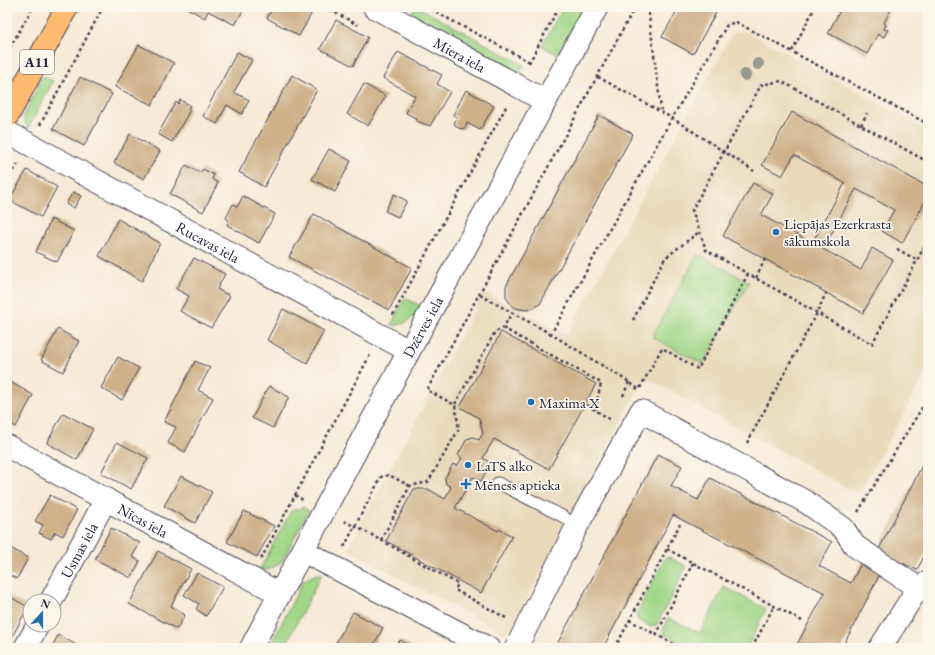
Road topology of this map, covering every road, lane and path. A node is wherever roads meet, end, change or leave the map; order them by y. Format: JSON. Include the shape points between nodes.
{"nodes":[{"id":1,"x":33,"y":7,"type":"edge"},
{"id":2,"x":67,"y":7,"type":"edge"},
{"id":3,"x":103,"y":7,"type":"edge"},
{"id":4,"x":374,"y":7,"type":"edge"},
{"id":5,"x":426,"y":7,"type":"edge"},
{"id":6,"x":559,"y":7,"type":"edge"},
{"id":7,"x":597,"y":7,"type":"edge"},
{"id":8,"x":635,"y":7,"type":"edge"},
{"id":9,"x":648,"y":7,"type":"edge"},
{"id":10,"x":815,"y":7,"type":"edge"},
{"id":11,"x":792,"y":51,"type":"junction"},
{"id":12,"x":7,"y":53,"type":"edge"},
{"id":13,"x":530,"y":62,"type":"junction"},
{"id":14,"x":527,"y":69,"type":"dead end"},
{"id":15,"x":598,"y":77,"type":"junction"},
{"id":16,"x":545,"y":101,"type":"junction"},
{"id":17,"x":509,"y":102,"type":"dead end"},
{"id":18,"x":661,"y":111,"type":"junction"},
{"id":19,"x":867,"y":112,"type":"dead end"},
{"id":20,"x":44,"y":116,"type":"dead end"},
{"id":21,"x":7,"y":117,"type":"edge"},
{"id":22,"x":672,"y":118,"type":"junction"},
{"id":23,"x":928,"y":124,"type":"edge"},
{"id":24,"x":861,"y":125,"type":"junction"},
{"id":25,"x":7,"y":132,"type":"edge"},
{"id":26,"x":724,"y":153,"type":"junction"},
{"id":27,"x":20,"y":161,"type":"dead end"},
{"id":28,"x":928,"y":162,"type":"edge"},
{"id":29,"x":754,"y":171,"type":"dead end"},
{"id":30,"x":7,"y":181,"type":"edge"},
{"id":31,"x":699,"y":232,"type":"junction"},
{"id":32,"x":928,"y":240,"type":"edge"},
{"id":33,"x":897,"y":249,"type":"dead end"},
{"id":34,"x":765,"y":259,"type":"dead end"},
{"id":35,"x":917,"y":260,"type":"junction"},
{"id":36,"x":748,"y":274,"type":"junction"},
{"id":37,"x":756,"y":278,"type":"junction"},
{"id":38,"x":826,"y":293,"type":"dead end"},
{"id":39,"x":480,"y":295,"type":"junction"},
{"id":40,"x":512,"y":313,"type":"junction"},
{"id":41,"x":817,"y":313,"type":"junction"},
{"id":42,"x":391,"y":318,"type":"dead end"},
{"id":43,"x":633,"y":320,"type":"dead end"},
{"id":44,"x":504,"y":328,"type":"junction"},
{"id":45,"x":551,"y":334,"type":"junction"},
{"id":46,"x":409,"y":351,"type":"junction"},
{"id":47,"x":371,"y":353,"type":"dead end"},
{"id":48,"x":928,"y":398,"type":"edge"},
{"id":49,"x":455,"y":404,"type":"junction"},
{"id":50,"x":595,"y":410,"type":"dead end"},
{"id":51,"x":7,"y":446,"type":"edge"},
{"id":52,"x":743,"y":450,"type":"dead end"},
{"id":53,"x":498,"y":483,"type":"dead end"},
{"id":54,"x":410,"y":486,"type":"junction"},
{"id":55,"x":106,"y":499,"type":"junction"},
{"id":56,"x":852,"y":509,"type":"dead end"},
{"id":57,"x":343,"y":521,"type":"dead end"},
{"id":58,"x":680,"y":524,"type":"dead end"},
{"id":59,"x":355,"y":526,"type":"junction"},
{"id":60,"x":577,"y":526,"type":"junction"},
{"id":61,"x":381,"y":540,"type":"junction"},
{"id":62,"x":667,"y":549,"type":"junction"},
{"id":63,"x":303,"y":551,"type":"junction"},
{"id":64,"x":340,"y":554,"type":"dead end"},
{"id":65,"x":261,"y":560,"type":"dead end"},
{"id":66,"x":693,"y":563,"type":"junction"},
{"id":67,"x":923,"y":585,"type":"edge"},
{"id":68,"x":55,"y":593,"type":"edge"},
{"id":69,"x":280,"y":594,"type":"junction"},
{"id":70,"x":774,"y":606,"type":"junction"},
{"id":71,"x":629,"y":620,"type":"junction"},
{"id":72,"x":511,"y":621,"type":"dead end"},
{"id":73,"x":804,"y":622,"type":"dead end"},
{"id":74,"x":33,"y":633,"type":"edge"},
{"id":75,"x":656,"y":635,"type":"junction"},
{"id":76,"x":25,"y":648,"type":"edge"},
{"id":77,"x":251,"y":648,"type":"edge"},
{"id":78,"x":488,"y":648,"type":"edge"},
{"id":79,"x":516,"y":648,"type":"edge"},
{"id":80,"x":615,"y":648,"type":"edge"},
{"id":81,"x":682,"y":648,"type":"edge"},
{"id":82,"x":752,"y":648,"type":"edge"},
{"id":83,"x":880,"y":648,"type":"edge"}],
"edges":[{"from":1,"to":12,"type":"path"},
{"from":2,"to":21,"type":"highway","number":"A11"},
{"from":3,"to":20,"type":"path"},
{"from":4,"to":16,"type":"street","name":"Miera iela"},
{"from":5,"to":13,"type":"path"},
{"from":6,"to":13,"type":"path"},
{"from":7,"to":16,"type":"street","name":"Dzērves iela"},
{"from":8,"to":15,"type":"path"},
{"from":9,"to":18,"type":"path"},
{"from":10,"to":11,"type":"path"},
{"from":11,"to":22,"type":"path","via":[[736,22],[727,25]]},
{"from":11,"to":23,"type":"path"},
{"from":13,"to":14,"type":"path"},
{"from":15,"to":18,"type":"path"},
{"from":15,"to":39,"type":"path"},
{"from":16,"to":46,"type":"street","name":"Dzērves iela"},
{"from":17,"to":42,"type":"path"},
{"from":18,"to":22,"type":"path"},
{"from":19,"to":24,"type":"path"},
{"from":22,"to":26,"type":"path"},
{"from":22,"to":45,"type":"path"},
{"from":24,"to":26,"type":"path","via":[[781,81],[761,85]]},
{"from":24,"to":28,"type":"path"},
{"from":25,"to":46,"type":"street","name":"Rucavas iela"},
{"from":26,"to":29,"type":"path"},
{"from":26,"to":31,"type":"path","via":[[692,210]]},
{"from":27,"to":30,"type":"path"},
{"from":31,"to":36,"type":"path","via":[[706,250]]},
{"from":31,"to":43,"type":"path","via":[[665,258]]},
{"from":32,"to":35,"type":"path"},
{"from":33,"to":35,"type":"path"},
{"from":34,"to":37,"type":"path"},
{"from":35,"to":41,"type":"path","via":[[872,344]]},
{"from":36,"to":37,"type":"path"},
{"from":36,"to":45,"type":"path","via":[[698,369],[662,348],[639,391],[629,382]]},
{"from":37,"to":41,"type":"path"},
{"from":38,"to":41,"type":"path"},
{"from":39,"to":40,"type":"path"},
{"from":39,"to":49,"type":"path","via":[[427,390]]},
{"from":40,"to":44,"type":"path"},
{"from":40,"to":45,"type":"path"},
{"from":41,"to":52,"type":"path"},
{"from":44,"to":49,"type":"path","via":[[495,332]]},
{"from":44,"to":50,"type":"path","via":[[601,383]]},
{"from":46,"to":63,"type":"street","name":"Dzērves iela"},
{"from":47,"to":65,"type":"path"},
{"from":48,"to":56,"type":"path","via":[[858,513]]},
{"from":49,"to":54,"type":"path","via":[[459,429],[428,482]]},
{"from":51,"to":55,"type":"street","name":"Nīcas iela"},
{"from":53,"to":60,"type":"lane"},
{"from":54,"to":59,"type":"path","via":[[389,475],[381,477]]},
{"from":54,"to":61,"type":"path"},
{"from":55,"to":68,"type":"street","name":"Usmas iela"},
{"from":55,"to":69,"type":"street","name":"Nīcas iela"},
{"from":57,"to":59,"type":"path"},
{"from":58,"to":62,"type":"path"},
{"from":59,"to":61,"type":"path"},
{"from":59,"to":64,"type":"path"},
{"from":60,"to":67,"type":"street","via":[[641,411],[806,502],[843,528],[855,546]]},
{"from":60,"to":79,"type":"street"},
{"from":61,"to":72,"type":"path","via":[[458,584],[455,590]]},
{"from":62,"to":66,"type":"path"},
{"from":62,"to":71,"type":"path"},
{"from":63,"to":69,"type":"street","name":"Dzērves iela"},
{"from":63,"to":78,"type":"street"},
{"from":66,"to":70,"type":"path"},
{"from":66,"to":75,"type":"path"},
{"from":67,"to":83,"type":"street"},
{"from":69,"to":77,"type":"street","name":"Dzērves iela"},
{"from":70,"to":73,"type":"path"},
{"from":70,"to":82,"type":"path"},
{"from":71,"to":75,"type":"path"},
{"from":71,"to":80,"type":"path"},
{"from":74,"to":76,"type":"street"},
{"from":75,"to":81,"type":"path"}]}
